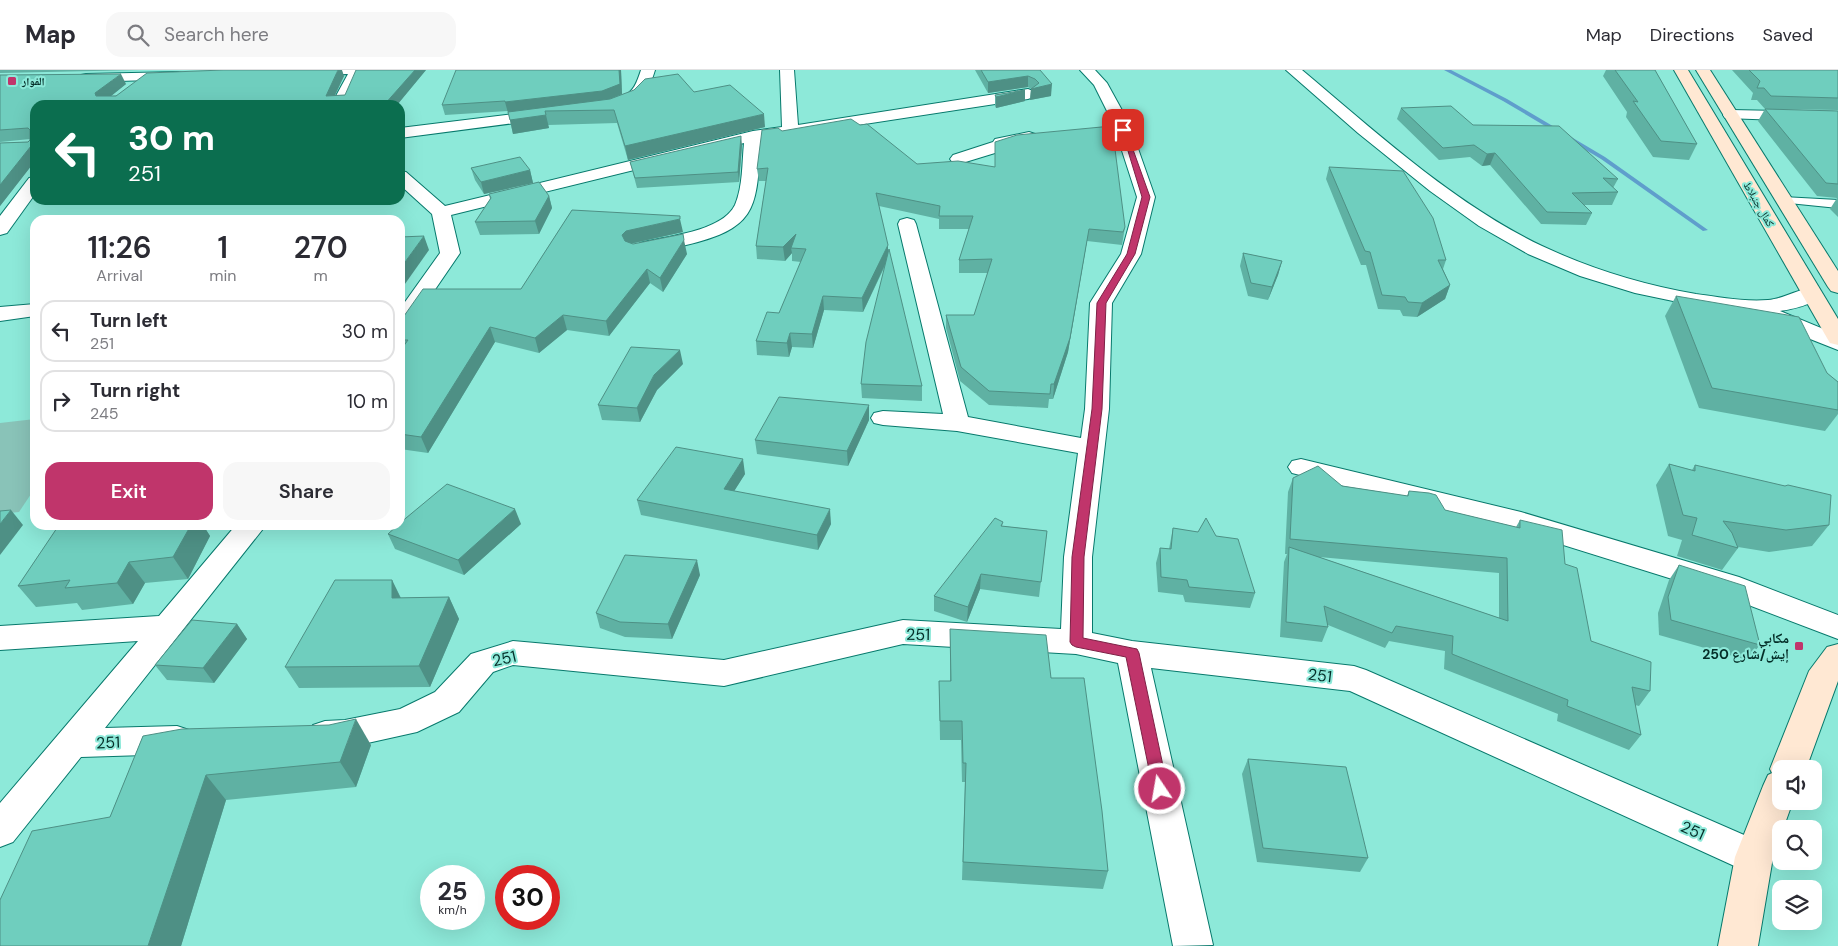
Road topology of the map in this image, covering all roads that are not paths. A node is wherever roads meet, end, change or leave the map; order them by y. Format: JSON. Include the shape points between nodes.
{"nodes":[{"id":1,"x":351,"y":70,"type":"edge"},
{"id":2,"x":357,"y":70,"type":"edge"},
{"id":3,"x":648,"y":70,"type":"edge"},
{"id":4,"x":787,"y":70,"type":"edge"},
{"id":5,"x":1088,"y":70,"type":"edge"},
{"id":6,"x":1293,"y":70,"type":"edge"},
{"id":7,"x":1681,"y":70,"type":"edge"},
{"id":8,"x":1703,"y":70,"type":"edge"},
{"id":9,"x":293,"y":71,"type":"edge"},
{"id":10,"x":196,"y":75,"type":"edge"},
{"id":11,"x":147,"y":77,"type":"junction"},
{"id":12,"x":69,"y":78,"type":"edge"},
{"id":13,"x":125,"y":94,"type":"edge"},
{"id":14,"x":1028,"y":94,"type":"edge"},
{"id":15,"x":342,"y":100,"type":"edge"},
{"id":16,"x":607,"y":107,"type":"edge"},
{"id":17,"x":564,"y":113,"type":"edge"},
{"id":18,"x":1731,"y":115,"type":"junction"},
{"id":19,"x":1838,"y":117,"type":"edge"},
{"id":20,"x":790,"y":130,"type":"junction"},
{"id":21,"x":405,"y":132,"type":"edge"},
{"id":22,"x":1047,"y":134,"type":"edge"},
{"id":23,"x":753,"y":136,"type":"junction"},
{"id":24,"x":959,"y":159,"type":"edge"},
{"id":25,"x":405,"y":180,"type":"edge"},
{"id":26,"x":30,"y":189,"type":"edge"},
{"id":27,"x":1784,"y":200,"type":"junction"},
{"id":28,"x":1838,"y":204,"type":"edge"},
{"id":29,"x":441,"y":212,"type":"junction"},
{"id":30,"x":907,"y":224,"type":"dead end"},
{"id":31,"x":0,"y":229,"type":"edge"},
{"id":32,"x":636,"y":250,"type":"edge"},
{"id":33,"x":1838,"y":286,"type":"edge"},
{"id":34,"x":1812,"y":294,"type":"junction"},
{"id":35,"x":1732,"y":305,"type":"junction"},
{"id":36,"x":30,"y":311,"type":"edge"},
{"id":37,"x":0,"y":314,"type":"edge"},
{"id":38,"x":405,"y":317,"type":"edge"},
{"id":39,"x":1838,"y":338,"type":"edge"},
{"id":40,"x":1838,"y":343,"type":"edge"},
{"id":41,"x":883,"y":418,"type":"dead end"},
{"id":42,"x":957,"y":423,"type":"junction"},
{"id":43,"x":1092,"y":448,"type":"junction"},
{"id":44,"x":1301,"y":467,"type":"dead end"},
{"id":45,"x":248,"y":530,"type":"edge"},
{"id":46,"x":1838,"y":626,"type":"edge"},
{"id":47,"x":167,"y":627,"type":"junction"},
{"id":48,"x":0,"y":638,"type":"edge"},
{"id":49,"x":1076,"y":642,"type":"junction"},
{"id":50,"x":1132,"y":653,"type":"junction"},
{"id":51,"x":1838,"y":656,"type":"edge"},
{"id":52,"x":296,"y":736,"type":"edge"},
{"id":53,"x":208,"y":739,"type":"edge"},
{"id":54,"x":72,"y":744,"type":"junction"},
{"id":55,"x":1791,"y":760,"type":"edge"},
{"id":56,"x":1772,"y":810,"type":"edge"},
{"id":57,"x":0,"y":830,"type":"edge"},
{"id":58,"x":1754,"y":857,"type":"junction"},
{"id":59,"x":1193,"y":945,"type":"edge"},
{"id":60,"x":1738,"y":946,"type":"edge"}],
"edges":[{"from":1,"to":9,"type":"street"},
{"from":2,"to":15,"type":"street"},
{"from":3,"to":16,"type":"street","via":[[638,95]]},
{"from":4,"to":20,"type":"street"},
{"from":5,"to":43,"type":"street","via":[[1100,83],[1113,130],[1146,197],[1131,254],[1101,303],[1097,409]]},
{"from":6,"to":35,"type":"street","via":[[1366,133],[1487,223],[1520,241],[1593,273],[1681,297]]},
{"from":7,"to":34,"type":"main road","name":"كمال جنبلاط"},
{"from":8,"to":18,"type":"main road","name":"كمال جنبلاط"},
{"from":10,"to":11,"type":"street"},
{"from":11,"to":12,"type":"street"},
{"from":11,"to":13,"type":"street"},
{"from":14,"to":20,"type":"street"},
{"from":17,"to":21,"type":"street"},
{"from":18,"to":19,"type":"street"},
{"from":18,"to":27,"type":"main road","name":"كمال جنبلاط"},
{"from":20,"to":23,"type":"street"},
{"from":22,"to":24,"type":"street","via":[[1001,142],[1002,145]]},
{"from":23,"to":29,"type":"street"},
{"from":23,"to":32,"type":"street","via":[[747,194],[736,217],[715,230]]},
{"from":25,"to":29,"type":"street"},
{"from":26,"to":31,"type":"street"},
{"from":27,"to":28,"type":"lane"},
{"from":27,"to":33,"type":"main road","name":"كمال جنبلاط"},
{"from":29,"to":38,"type":"street","via":[[450,253]]},
{"from":30,"to":42,"type":"street"},
{"from":34,"to":35,"type":"street","via":[[1782,306]]},
{"from":34,"to":39,"type":"main road","name":"كمال جنبلاط"},
{"from":35,"to":40,"type":"street","via":[[1780,319]]},
{"from":36,"to":37,"type":"street"},
{"from":41,"to":42,"type":"street"},
{"from":42,"to":43,"type":"street"},
{"from":43,"to":49,"type":"street","via":[[1078,557]]},
{"from":44,"to":46,"type":"street","via":[[1511,519],[1728,585]]},
{"from":45,"to":47,"type":"street"},
{"from":47,"to":48,"type":"street"},
{"from":47,"to":54,"type":"street"},
{"from":49,"to":50,"type":"street","name":"251"},
{"from":49,"to":52,"type":"street","name":"251","via":[[903,632],[724,673],[512,652],[482,663],[447,702],[405,722],[345,734]]},
{"from":50,"to":58,"type":"street","name":"251","via":[[1354,679]]},
{"from":50,"to":59,"type":"street"},
{"from":51,"to":55,"type":"main road","via":[[1821,680]]},
{"from":53,"to":54,"type":"street","name":"251"},
{"from":54,"to":57,"type":"street"},
{"from":56,"to":58,"type":"main road"},
{"from":58,"to":60,"type":"main road"}]}
